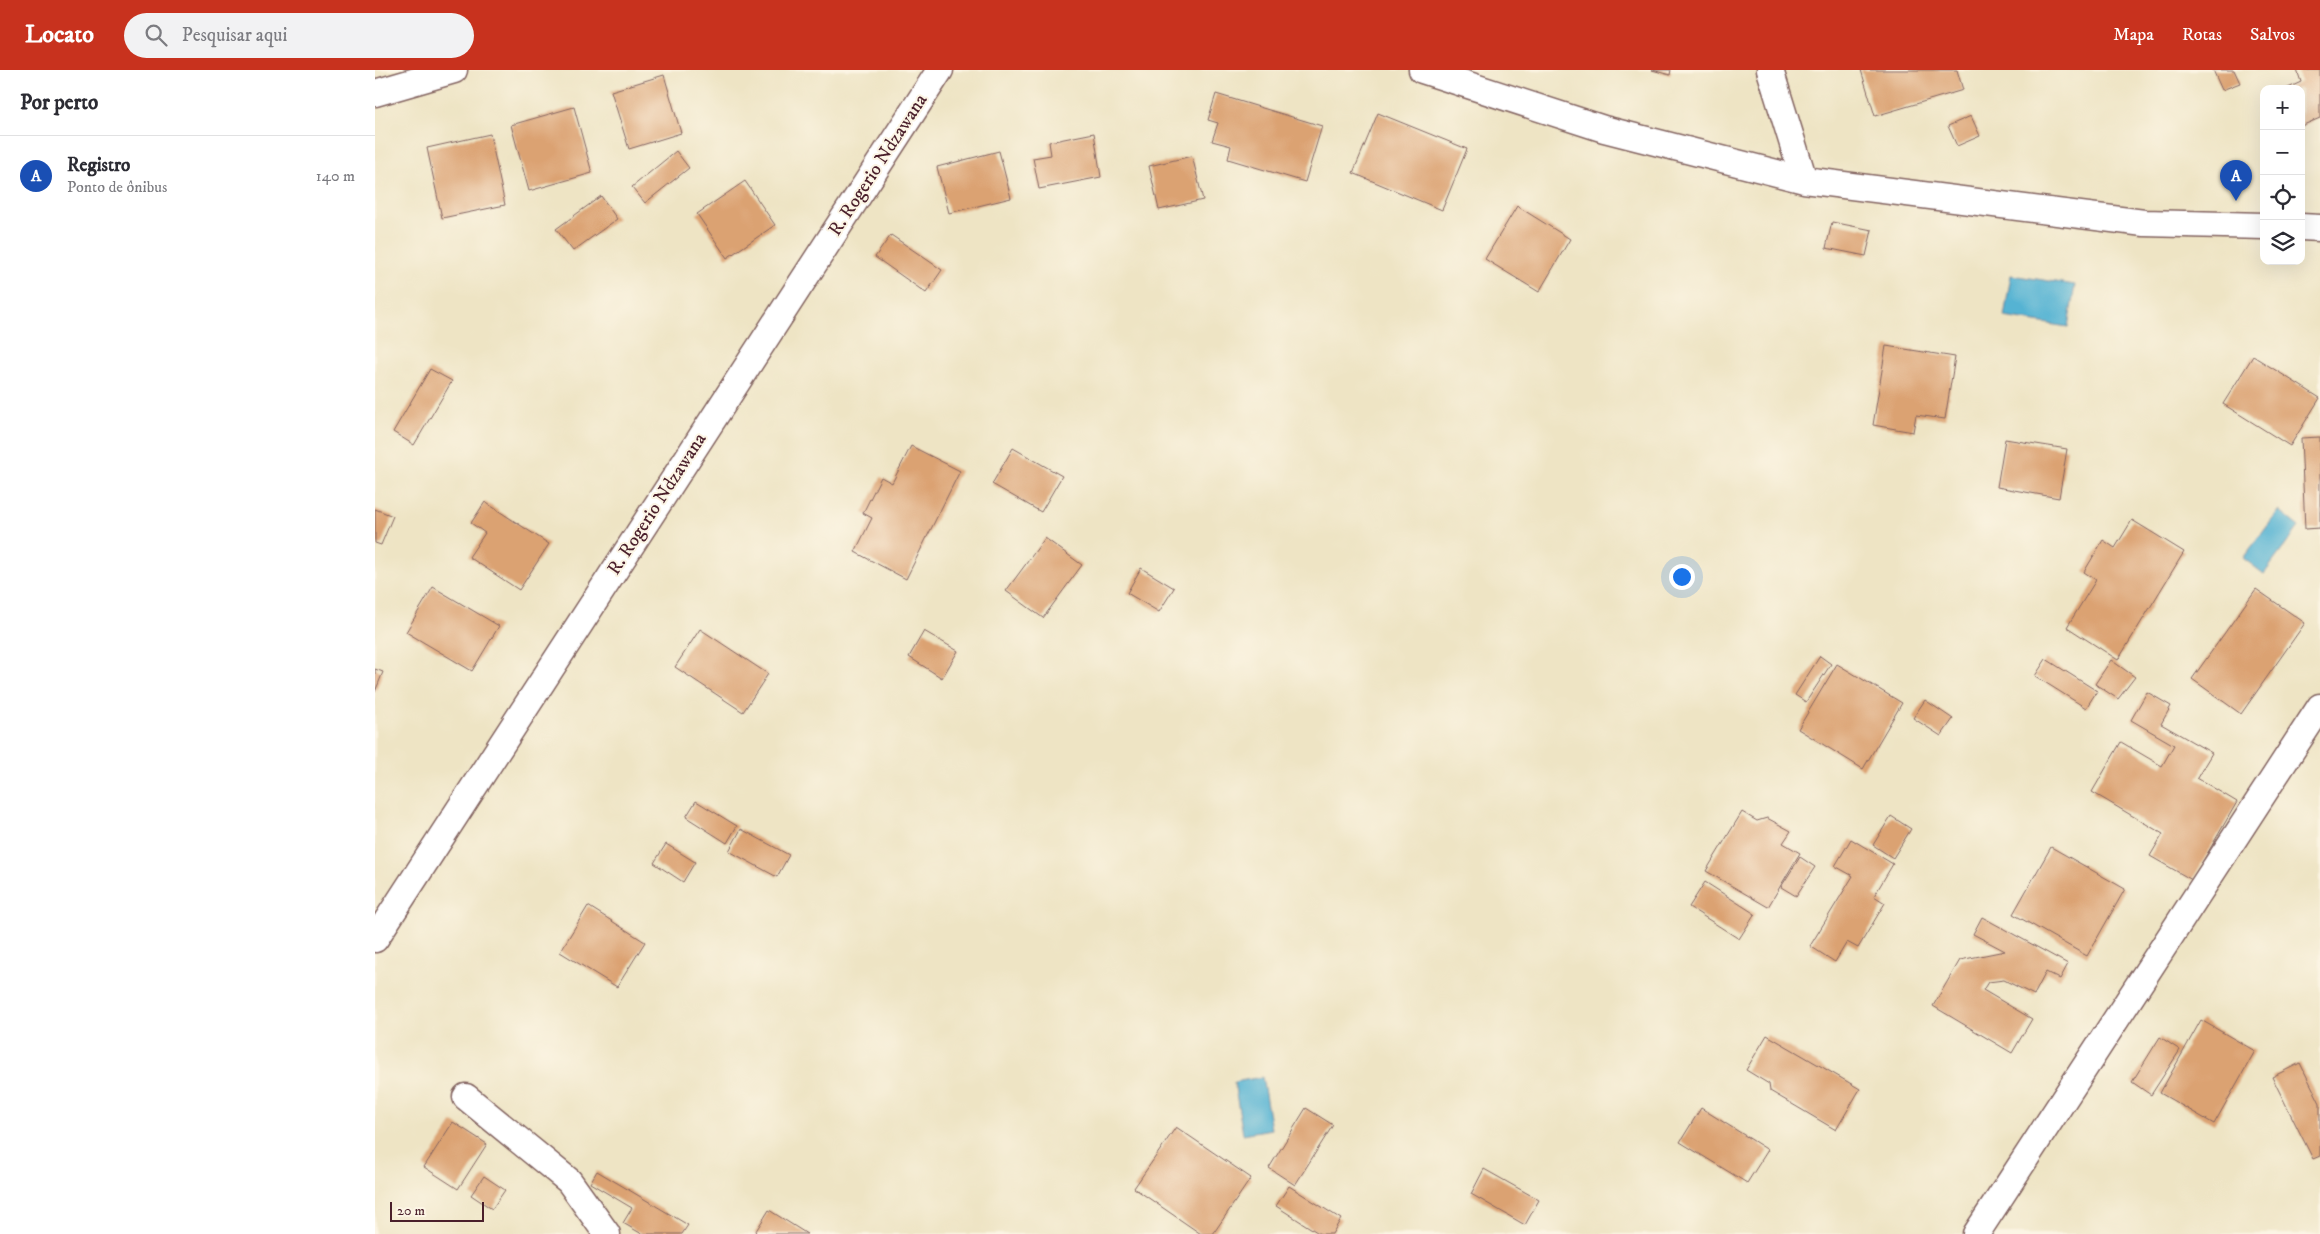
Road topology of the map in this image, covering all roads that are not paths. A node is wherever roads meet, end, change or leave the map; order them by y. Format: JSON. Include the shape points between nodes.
{"nodes":[{"id":1,"x":454,"y":70,"type":"edge"},
{"id":2,"x":940,"y":70,"type":"edge"},
{"id":3,"x":1422,"y":70,"type":"edge"},
{"id":4,"x":1769,"y":70,"type":"edge"},
{"id":5,"x":375,"y":93,"type":"edge"},
{"id":6,"x":1804,"y":180,"type":"junction"},
{"id":7,"x":2260,"y":226,"type":"edge"},
{"id":8,"x":2305,"y":227,"type":"edge"},
{"id":9,"x":2320,"y":228,"type":"edge"},
{"id":10,"x":2320,"y":707,"type":"edge"},
{"id":11,"x":375,"y":939,"type":"edge"},
{"id":12,"x":466,"y":1097,"type":"dead end"},
{"id":13,"x":607,"y":1234,"type":"edge"},
{"id":14,"x":1977,"y":1234,"type":"edge"}],
"edges":[{"from":1,"to":5,"type":"street"},
{"from":2,"to":11,"type":"street","name":"R. Rogerio Ndzawana"},
{"from":3,"to":6,"type":"street","via":[[1604,129]]},
{"from":4,"to":6,"type":"street"},
{"from":6,"to":7,"type":"street","via":[[2143,223]]},
{"from":8,"to":9,"type":"street"},
{"from":10,"to":14,"type":"street"},
{"from":12,"to":13,"type":"street","via":[[569,1181]]}]}
